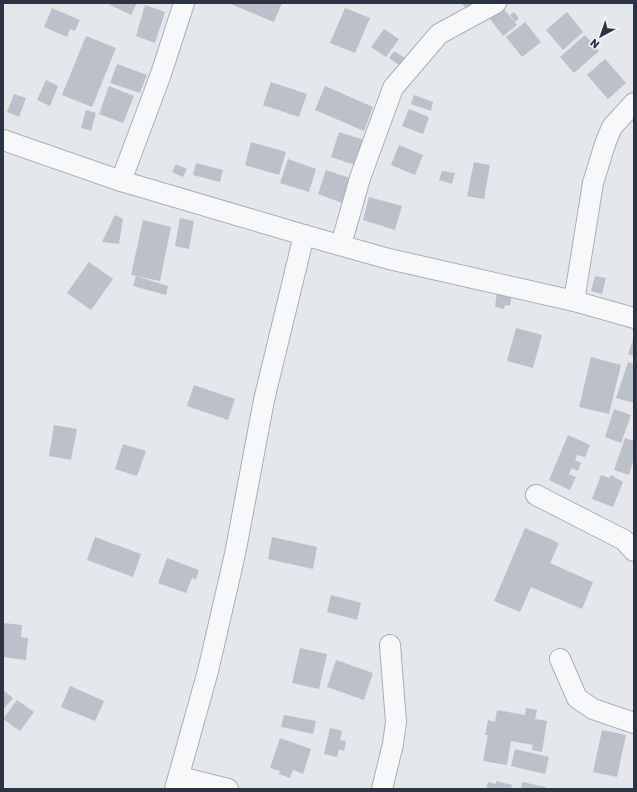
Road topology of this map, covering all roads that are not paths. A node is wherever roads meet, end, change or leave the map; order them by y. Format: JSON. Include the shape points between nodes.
{"nodes":[{"id":1,"x":184,"y":3,"type":"edge"},
{"id":2,"x":496,"y":3,"type":"edge"},
{"id":3,"x":634,"y":103,"type":"edge"},
{"id":4,"x":3,"y":140,"type":"edge"},
{"id":5,"x":121,"y":181,"type":"junction"},
{"id":6,"x":304,"y":235,"type":"junction"},
{"id":7,"x":341,"y":245,"type":"junction"},
{"id":8,"x":574,"y":301,"type":"junction"},
{"id":9,"x":634,"y":318,"type":"edge"},
{"id":10,"x":536,"y":495,"type":"dead end"},
{"id":11,"x":634,"y":551,"type":"edge"},
{"id":12,"x":390,"y":645,"type":"dead end"},
{"id":13,"x":560,"y":659,"type":"dead end"},
{"id":14,"x":634,"y":723,"type":"edge"},
{"id":15,"x":177,"y":783,"type":"edge"},
{"id":16,"x":228,"y":789,"type":"edge"},
{"id":17,"x":382,"y":789,"type":"edge"}],
"edges":[{"from":1,"to":5,"type":"street","via":[[161,74]]},
{"from":2,"to":7,"type":"street","via":[[439,34],[393,88],[360,178]]},
{"from":3,"to":8,"type":"street","via":[[612,127],[593,183]]},
{"from":4,"to":5,"type":"street"},
{"from":5,"to":6,"type":"street"},
{"from":6,"to":7,"type":"street"},
{"from":6,"to":15,"type":"street","via":[[264,400],[235,554],[208,671]]},
{"from":7,"to":8,"type":"street","via":[[390,259]]},
{"from":8,"to":9,"type":"street"},
{"from":10,"to":11,"type":"street","via":[[624,540]]},
{"from":12,"to":17,"type":"street","via":[[396,722],[394,744]]},
{"from":13,"to":14,"type":"street","via":[[577,698],[593,709]]},
{"from":15,"to":16,"type":"street"}]}
